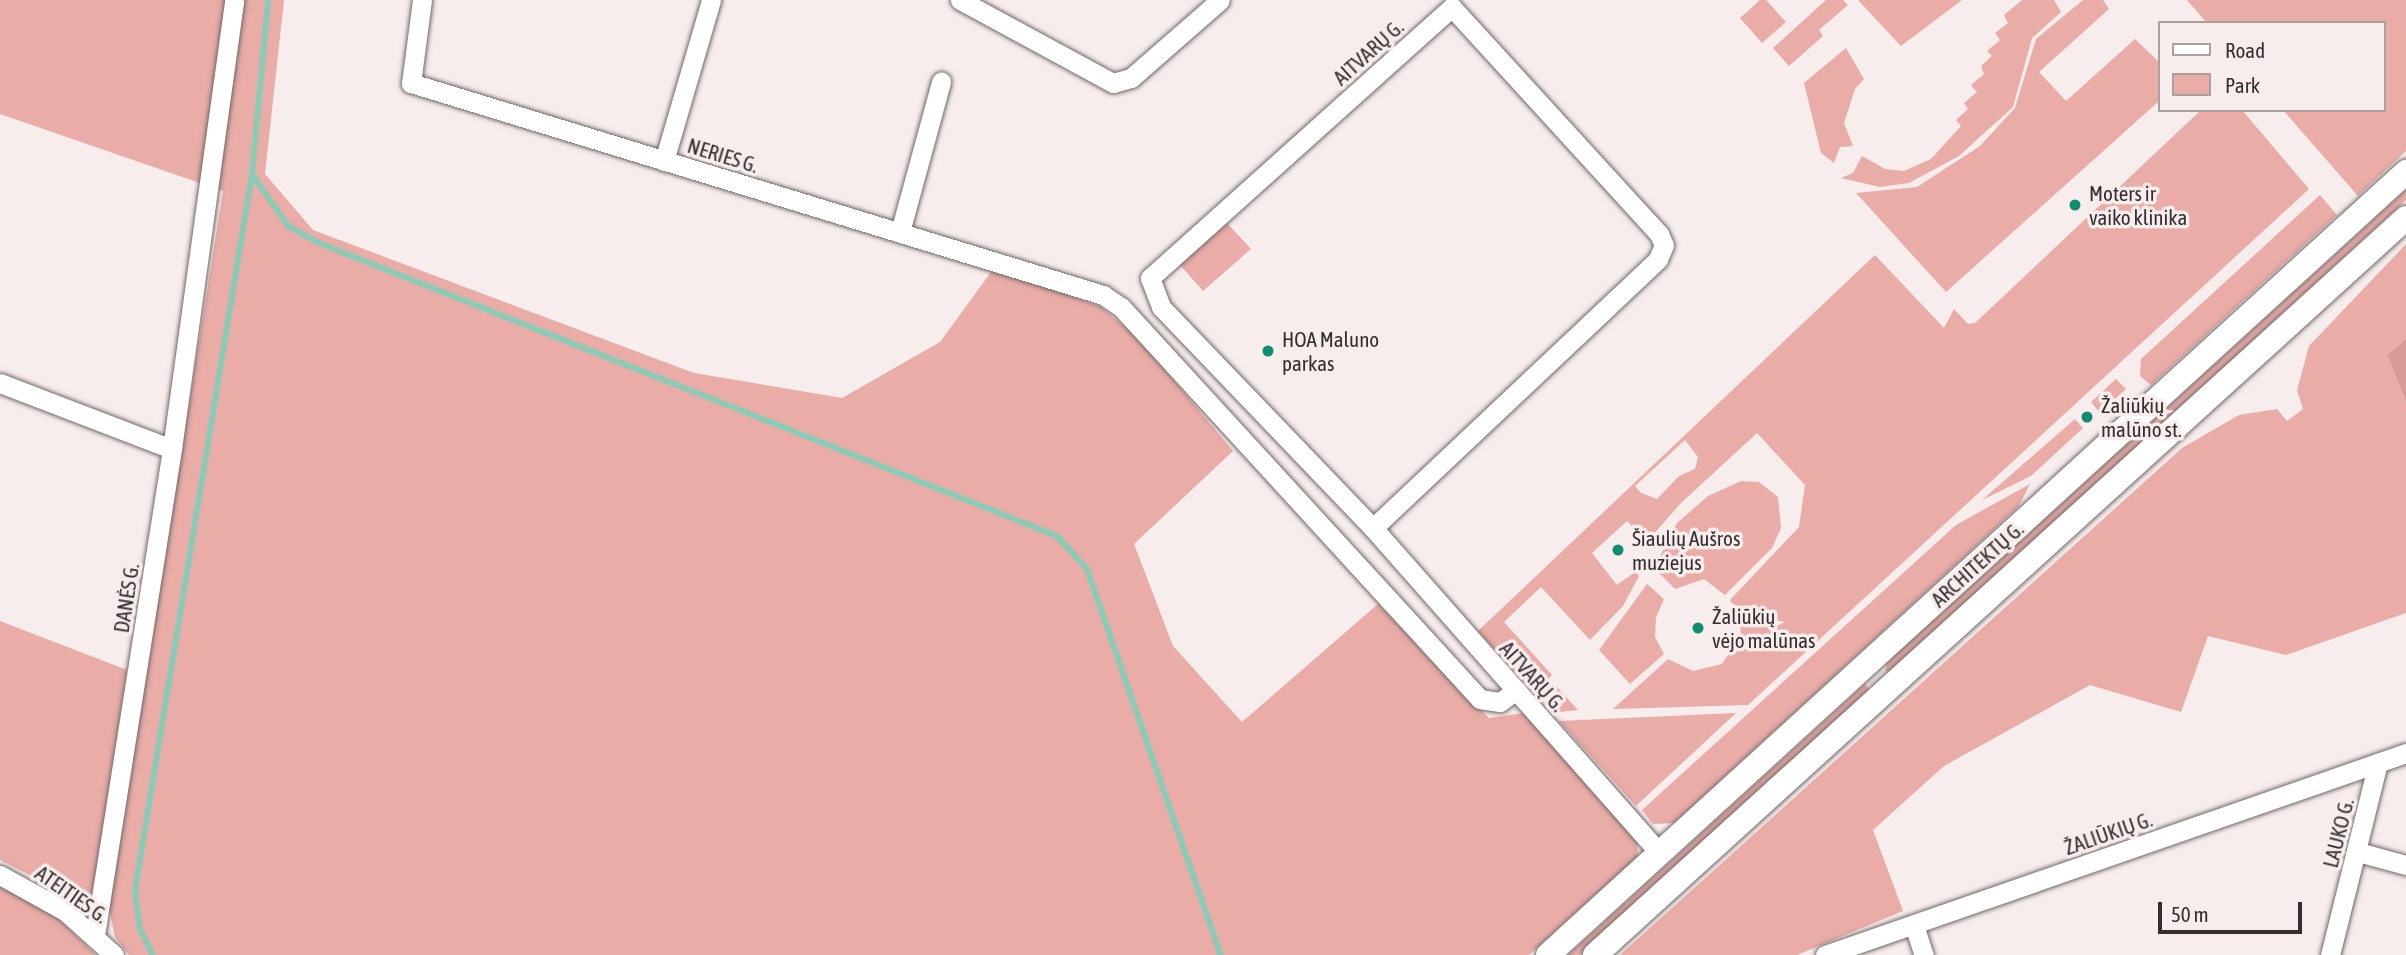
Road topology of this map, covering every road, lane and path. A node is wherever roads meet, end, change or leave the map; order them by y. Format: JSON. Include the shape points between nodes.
{"nodes":[{"id":1,"x":234,"y":0,"type":"edge"},
{"id":2,"x":422,"y":0,"type":"edge"},
{"id":3,"x":711,"y":0,"type":"edge"},
{"id":4,"x":960,"y":0,"type":"edge"},
{"id":5,"x":1220,"y":0,"type":"edge"},
{"id":6,"x":941,"y":82,"type":"dead end"},
{"id":7,"x":664,"y":161,"type":"junction"},
{"id":8,"x":2406,"y":172,"type":"edge"},
{"id":9,"x":2406,"y":218,"type":"edge"},
{"id":10,"x":900,"y":232,"type":"junction"},
{"id":11,"x":0,"y":383,"type":"edge"},
{"id":12,"x":172,"y":449,"type":"junction"},
{"id":13,"x":1373,"y":528,"type":"junction"},
{"id":14,"x":1866,"y":664,"type":"junction"},
{"id":15,"x":1888,"y":688,"type":"junction"},
{"id":16,"x":1516,"y":690,"type":"junction"},
{"id":17,"x":2406,"y":753,"type":"edge"},
{"id":18,"x":2378,"y":763,"type":"junction"},
{"id":19,"x":2358,"y":852,"type":"junction"},
{"id":20,"x":1660,"y":853,"type":"junction"},
{"id":21,"x":2406,"y":865,"type":"edge"},
{"id":22,"x":0,"y":875,"type":"edge"},
{"id":23,"x":1914,"y":925,"type":"junction"},
{"id":24,"x":95,"y":936,"type":"junction"},
{"id":25,"x":114,"y":955,"type":"edge"},
{"id":26,"x":1548,"y":955,"type":"edge"},
{"id":27,"x":1595,"y":955,"type":"edge"},
{"id":28,"x":1825,"y":955,"type":"edge"},
{"id":29,"x":1924,"y":955,"type":"edge"},
{"id":30,"x":2330,"y":955,"type":"edge"}],
"edges":[{"from":1,"to":12,"type":"street","name":"DANĖS G."},
{"from":2,"to":7,"type":"street","name":"NERIES G.","via":[[411,83]]},
{"from":3,"to":7,"type":"street"},
{"from":4,"to":5,"type":"street","via":[[1113,82],[1131,78]]},
{"from":6,"to":10,"type":"street"},
{"from":7,"to":10,"type":"street","name":"NERIES G."},
{"from":8,"to":14,"type":"main road","name":"ARCHITEKTŲ G."},
{"from":9,"to":15,"type":"main road","name":"ARCHITEKTŲ G."},
{"from":10,"to":16,"type":"street","name":"NERIES G.","via":[[1103,295],[1121,307],[1480,699],[1500,702]]},
{"from":11,"to":12,"type":"street"},
{"from":12,"to":24,"type":"street","name":"DANĖS G."},
{"from":13,"to":13,"type":"street","name":"AITVARŲ G.","via":[[1658,259],[1664,245],[1659,234],[1452,7],[1150,278],[1161,307]]},
{"from":13,"to":16,"type":"street","name":"AITVARŲ G."},
{"from":14,"to":15,"type":"main road"},
{"from":14,"to":20,"type":"main road","name":"ARCHITEKTŲ G."},
{"from":15,"to":27,"type":"main road","name":"ARCHITEKTŲ G."},
{"from":16,"to":20,"type":"street","name":"AITVARŲ G."},
{"from":17,"to":18,"type":"street","name":"ŽALIŪKIŲ G."},
{"from":18,"to":19,"type":"street","name":"LAUKO G."},
{"from":18,"to":23,"type":"street","name":"ŽALIŪKIŲ G."},
{"from":19,"to":21,"type":"street"},
{"from":19,"to":30,"type":"street","name":"LAUKO G."},
{"from":20,"to":26,"type":"main road","name":"ARCHITEKTŲ G."},
{"from":22,"to":24,"type":"street","name":"ATEITIES G.","via":[[53,904]]},
{"from":23,"to":28,"type":"street","name":"ŽALIŪKIŲ G."},
{"from":23,"to":29,"type":"street"},
{"from":24,"to":25,"type":"street","name":"ATEITIES G."}]}
